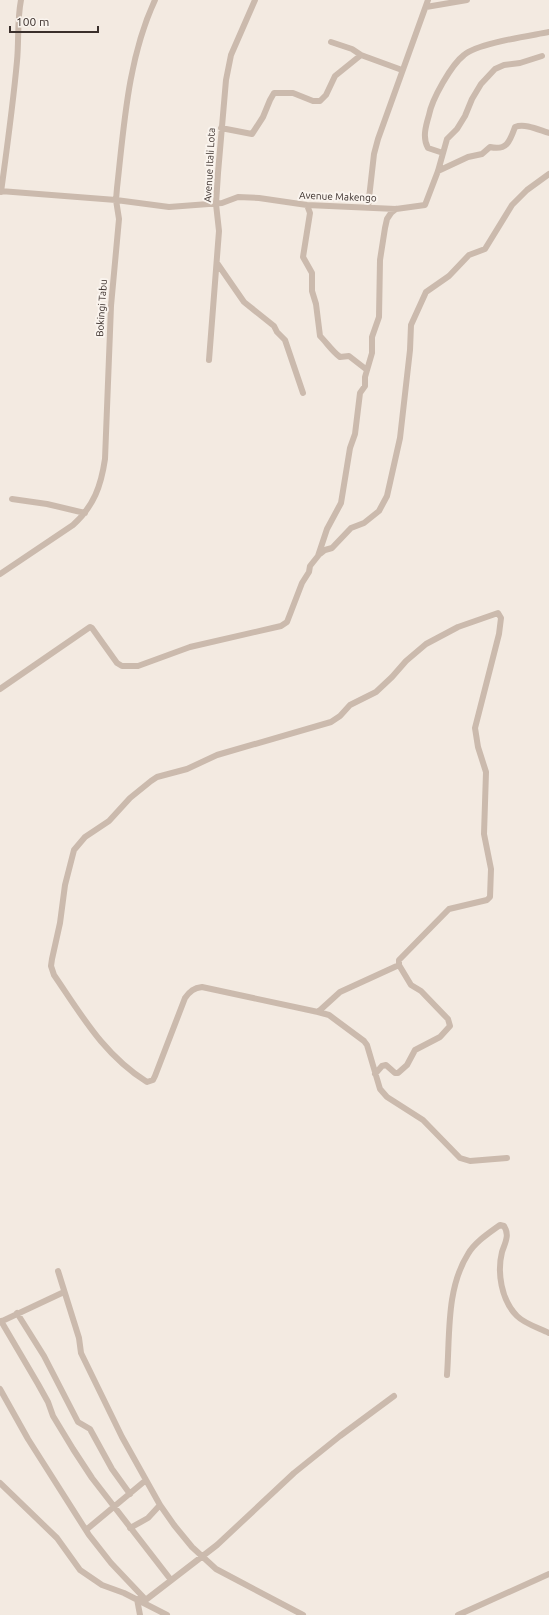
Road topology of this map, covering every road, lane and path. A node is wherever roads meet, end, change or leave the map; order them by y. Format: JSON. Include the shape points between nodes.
{"nodes":[{"id":1,"x":21,"y":0,"type":"edge"},
{"id":2,"x":155,"y":0,"type":"edge"},
{"id":3,"x":255,"y":0,"type":"edge"},
{"id":4,"x":428,"y":0,"type":"edge"},
{"id":5,"x":467,"y":0,"type":"edge"},
{"id":6,"x":426,"y":7,"type":"junction"},
{"id":7,"x":549,"y":32,"type":"edge"},
{"id":8,"x":331,"y":42,"type":"dead end"},
{"id":9,"x":362,"y":55,"type":"junction"},
{"id":10,"x":542,"y":56,"type":"dead end"},
{"id":11,"x":402,"y":70,"type":"junction"},
{"id":12,"x":221,"y":128,"type":"junction"},
{"id":13,"x":549,"y":133,"type":"edge"},
{"id":14,"x":443,"y":153,"type":"junction"},
{"id":15,"x":438,"y":171,"type":"junction"},
{"id":16,"x":549,"y":174,"type":"edge"},
{"id":17,"x":1,"y":192,"type":"edge"},
{"id":18,"x":116,"y":200,"type":"junction"},
{"id":19,"x":216,"y":204,"type":"junction"},
{"id":20,"x":307,"y":205,"type":"junction"},
{"id":21,"x":368,"y":207,"type":"junction"},
{"id":22,"x":396,"y":209,"type":"junction"},
{"id":23,"x":217,"y":263,"type":"junction"},
{"id":24,"x":210,"y":360,"type":"dead end"},
{"id":25,"x":367,"y":370,"type":"junction"},
{"id":26,"x":303,"y":393,"type":"dead end"},
{"id":27,"x":12,"y":499,"type":"dead end"},
{"id":28,"x":85,"y":513,"type":"junction"},
{"id":29,"x":318,"y":556,"type":"junction"},
{"id":30,"x":0,"y":574,"type":"edge"},
{"id":31,"x":0,"y":689,"type":"edge"},
{"id":32,"x":399,"y":965,"type":"junction"},
{"id":33,"x":318,"y":1012,"type":"junction"},
{"id":34,"x":375,"y":1074,"type":"junction"},
{"id":35,"x":507,"y":1158,"type":"dead end"},
{"id":36,"x":58,"y":1271,"type":"dead end"},
{"id":37,"x":64,"y":1292,"type":"junction"},
{"id":38,"x":17,"y":1313,"type":"junction"},
{"id":39,"x":0,"y":1322,"type":"edge"},
{"id":40,"x":549,"y":1333,"type":"edge"},
{"id":41,"x":447,"y":1375,"type":"dead end"},
{"id":42,"x":0,"y":1389,"type":"edge"},
{"id":43,"x":394,"y":1396,"type":"dead end"},
{"id":44,"x":146,"y":1480,"type":"junction"},
{"id":45,"x":0,"y":1483,"type":"edge"},
{"id":46,"x":130,"y":1494,"type":"junction"},
{"id":47,"x":160,"y":1505,"type":"junction"},
{"id":48,"x":114,"y":1507,"type":"junction"},
{"id":49,"x":130,"y":1528,"type":"junction"},
{"id":50,"x":86,"y":1530,"type":"junction"},
{"id":51,"x":202,"y":1557,"type":"junction"},
{"id":52,"x":549,"y":1574,"type":"edge"},
{"id":53,"x":171,"y":1580,"type":"junction"},
{"id":54,"x":142,"y":1600,"type":"junction"},
{"id":55,"x":140,"y":1615,"type":"edge"},
{"id":56,"x":167,"y":1615,"type":"edge"},
{"id":57,"x":303,"y":1615,"type":"edge"},
{"id":58,"x":458,"y":1615,"type":"edge"}],
"edges":[{"from":1,"to":17,"type":"street","via":[[12,120]]},
{"from":2,"to":18,"type":"street","name":"Bokingi Tabu","via":[[134,60]]},
{"from":3,"to":12,"type":"street","name":"Avenue Itali Lota","via":[[231,55]]},
{"from":4,"to":6,"type":"street"},
{"from":5,"to":6,"type":"street"},
{"from":6,"to":11,"type":"street"},
{"from":7,"to":14,"type":"street","via":[[479,47],[464,55],[439,89],[426,128],[428,148]]},
{"from":8,"to":9,"type":"street"},
{"from":9,"to":11,"type":"street"},
{"from":9,"to":12,"type":"street","via":[[335,76],[326,95],[320,101],[278,92],[272,95],[263,117],[252,134]]},
{"from":10,"to":14,"type":"street","name":"Avenue Makengo","via":[[504,65],[495,70],[477,89],[465,116],[447,139]]},
{"from":11,"to":21,"type":"street","via":[[374,154]]},
{"from":12,"to":19,"type":"street","name":"Avenue Itali Lota"},
{"from":13,"to":15,"type":"street","via":[[523,126],[515,127],[510,141],[504,147],[490,147],[482,154],[468,157]]},
{"from":14,"to":15,"type":"street","name":"Avenue Makengo"},
{"from":15,"to":22,"type":"street","name":"Avenue Makengo","via":[[426,204]]},
{"from":16,"to":29,"type":"street","via":[[512,206],[485,249],[470,255],[449,276],[426,292],[411,324],[400,438],[387,496],[379,511],[364,523],[351,528],[332,548]]},
{"from":17,"to":18,"type":"street","name":"Avenue Makengo"},
{"from":18,"to":19,"type":"street","name":"Avenue Makengo","via":[[169,206]]},
{"from":18,"to":28,"type":"street","name":"Bokingi Tabu","via":[[118,219],[111,306],[105,460],[100,486]]},
{"from":19,"to":20,"type":"street","name":"Avenue Makengo","via":[[238,197]]},
{"from":19,"to":23,"type":"street","name":"Avenue Itali Lota","via":[[219,230]]},
{"from":20,"to":21,"type":"street","name":"Avenue Makengo"},
{"from":20,"to":25,"type":"street","via":[[310,213],[303,257],[312,273],[312,291],[320,336],[340,357],[349,356]]},
{"from":21,"to":22,"type":"street","name":"Avenue Makengo"},
{"from":22,"to":25,"type":"street","via":[[387,219],[384,235],[380,260],[379,317],[373,334],[372,353]]},
{"from":23,"to":24,"type":"street","name":"Avenue Itali Lota"},
{"from":23,"to":26,"type":"street","via":[[244,302],[274,326],[285,340]]},
{"from":25,"to":29,"type":"street","via":[[365,386],[360,393],[355,434],[341,503],[327,530]]},
{"from":27,"to":28,"type":"street"},
{"from":28,"to":30,"type":"street","name":"Bokingi Tabu","via":[[73,525]]},
{"from":29,"to":31,"type":"street","via":[[302,583],[288,622],[281,626],[190,647],[138,666],[126,667],[117,663],[90,627]]},
{"from":32,"to":33,"type":"street","via":[[340,992]]},
{"from":32,"to":33,"type":"street","via":[[400,960],[449,909],[487,900],[490,897],[491,869],[484,834],[486,772],[475,729],[500,632],[501,618],[498,613],[458,626],[426,644],[376,692],[350,705],[331,722],[217,755],[151,781],[130,798],[109,821],[85,837],[74,850],[53,949],[52,970],[94,1034],[135,1074],[148,1082],[153,1080],[185,998],[194,988],[202,987]]},
{"from":32,"to":34,"type":"street","via":[[413,987],[421,991],[448,1019],[450,1026],[440,1037],[415,1050],[407,1066],[398,1073],[386,1065]]},
{"from":33,"to":34,"type":"street","via":[[329,1015],[364,1041]]},
{"from":34,"to":35,"type":"street","via":[[386,1097],[423,1120],[460,1158],[470,1161]]},
{"from":36,"to":37,"type":"street"},
{"from":37,"to":38,"type":"street"},
{"from":37,"to":44,"type":"street","via":[[79,1338],[81,1353]]},
{"from":38,"to":39,"type":"street"},
{"from":38,"to":46,"type":"street","via":[[44,1356],[78,1422],[90,1429],[112,1469]]},
{"from":39,"to":48,"type":"street","via":[[38,1384],[72,1449]]},
{"from":40,"to":41,"type":"street","via":[[522,1320],[508,1303],[501,1284],[500,1268],[508,1234],[504,1226],[500,1225],[472,1248],[459,1273],[450,1318]]},
{"from":42,"to":50,"type":"street"},
{"from":43,"to":51,"type":"street","via":[[294,1473]]},
{"from":44,"to":46,"type":"street"},
{"from":44,"to":47,"type":"street"},
{"from":45,"to":54,"type":"street","via":[[57,1538],[80,1570],[102,1585]]},
{"from":46,"to":48,"type":"street"},
{"from":47,"to":49,"type":"street","via":[[152,1514]]},
{"from":47,"to":51,"type":"street"},
{"from":48,"to":49,"type":"street"},
{"from":48,"to":50,"type":"street"},
{"from":49,"to":53,"type":"street"},
{"from":50,"to":54,"type":"street"},
{"from":51,"to":53,"type":"street"},
{"from":51,"to":57,"type":"street","via":[[228,1577]]},
{"from":52,"to":58,"type":"street"},
{"from":53,"to":54,"type":"street"},
{"from":54,"to":55,"type":"street"},
{"from":54,"to":56,"type":"street"}]}
